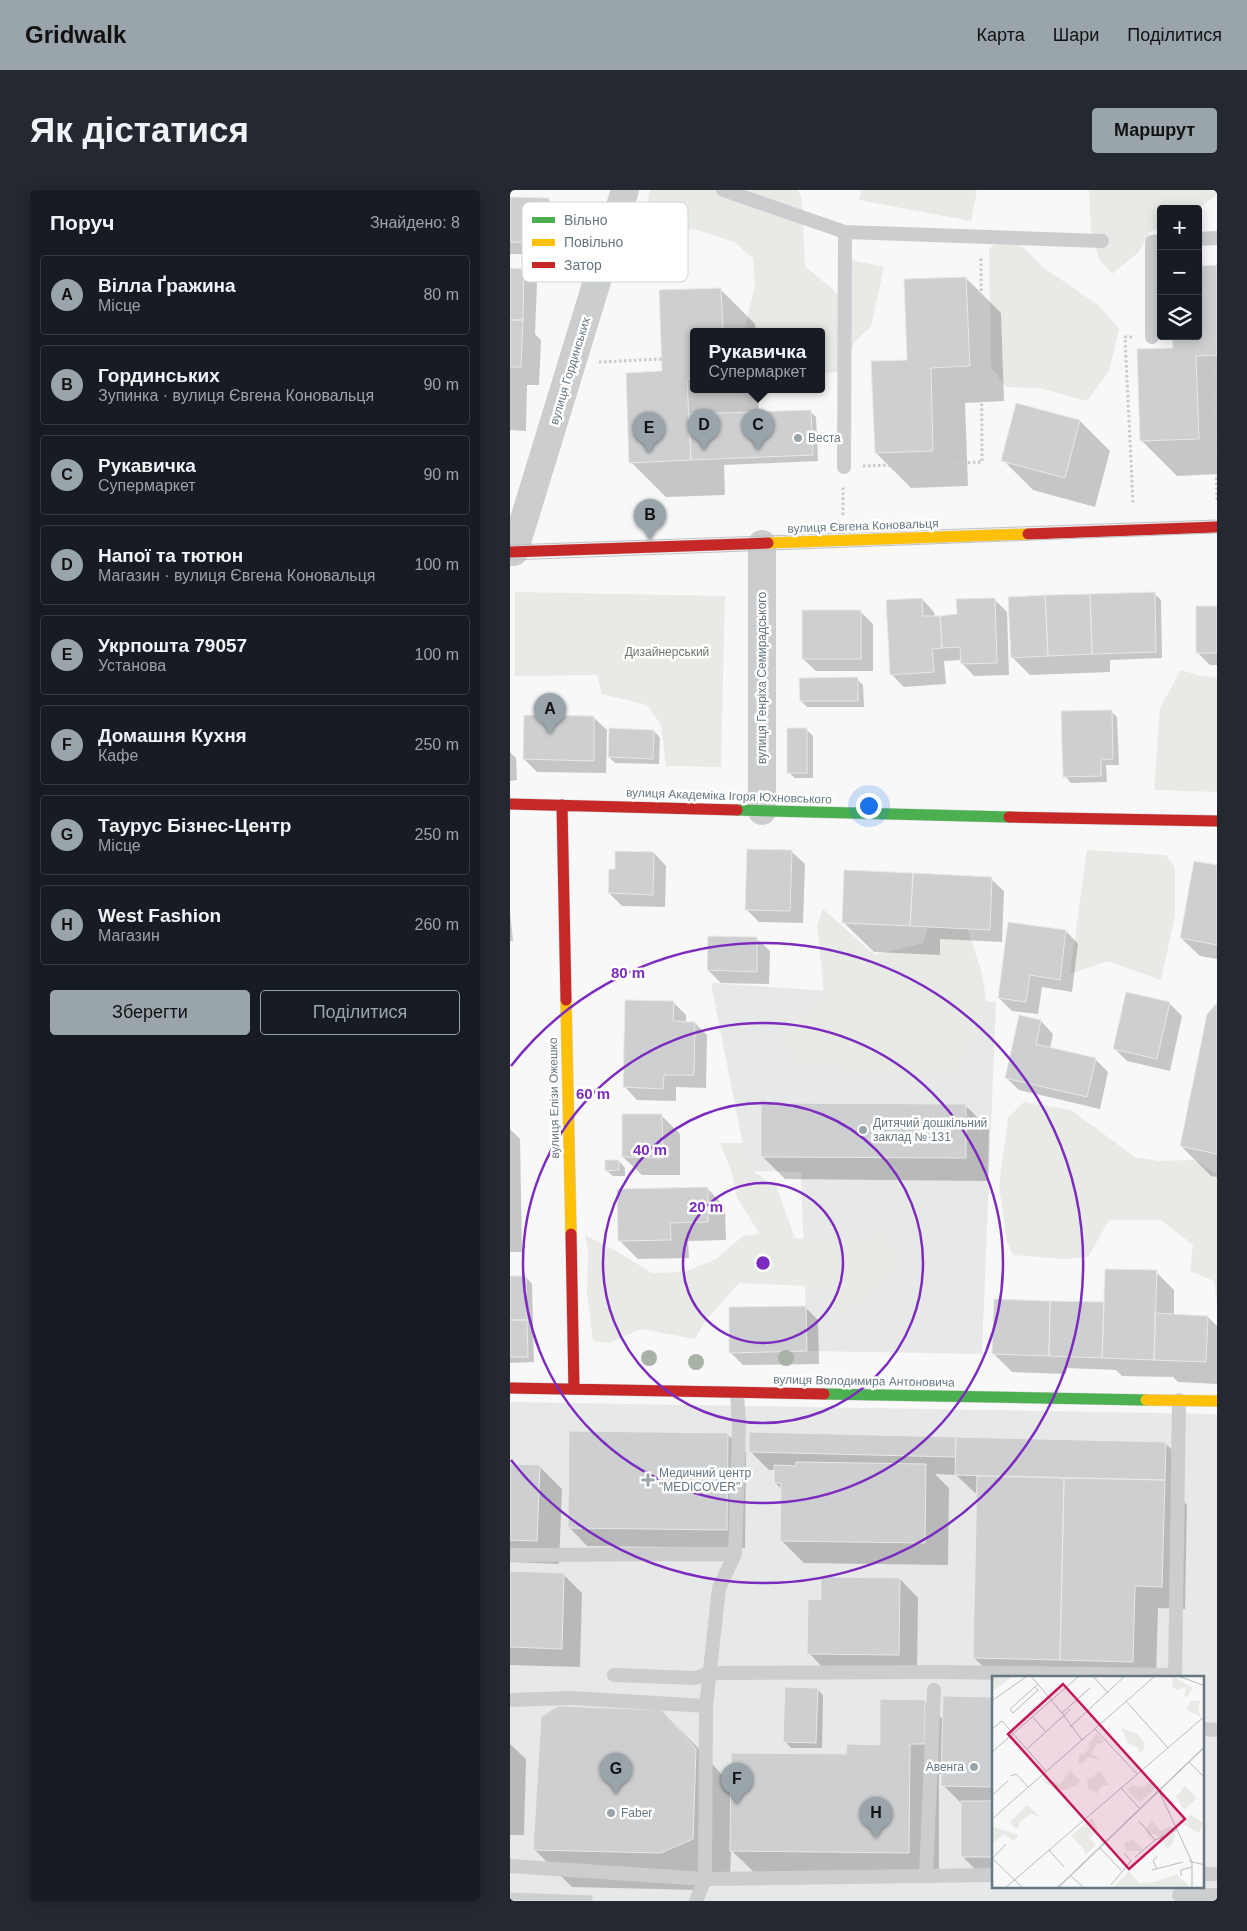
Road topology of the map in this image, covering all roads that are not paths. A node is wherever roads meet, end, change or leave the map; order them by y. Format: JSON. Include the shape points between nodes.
{"nodes":[{"id":1,"x":625,"y":190,"type":"edge"},
{"id":2,"x":723,"y":190,"type":"edge"},
{"id":3,"x":621,"y":202,"type":"edge"},
{"id":4,"x":845,"y":232,"type":"junction"},
{"id":5,"x":1217,"y":238,"type":"edge"},
{"id":6,"x":1202,"y":239,"type":"edge"},
{"id":7,"x":1102,"y":241,"type":"dead end"},
{"id":8,"x":1157,"y":241,"type":"edge"},
{"id":9,"x":596,"y":282,"type":"edge"},
{"id":10,"x":1152,"y":337,"type":"road end"},
{"id":11,"x":844,"y":467,"type":"road end"},
{"id":12,"x":1217,"y":527,"type":"edge"},
{"id":13,"x":762,"y":544,"type":"junction"},
{"id":14,"x":512,"y":552,"type":"edge"},
{"id":15,"x":510,"y":804,"type":"edge"},
{"id":16,"x":562,"y":805,"type":"junction"},
{"id":17,"x":762,"y":811,"type":"junction"},
{"id":18,"x":1217,"y":821,"type":"edge"},
{"id":19,"x":510,"y":1388,"type":"edge"},
{"id":20,"x":574,"y":1389,"type":"junction"},
{"id":21,"x":737,"y":1394,"type":"junction"},
{"id":22,"x":1178,"y":1400,"type":"junction"},
{"id":23,"x":1217,"y":1401,"type":"edge"},
{"id":24,"x":735,"y":1554,"type":"junction"},
{"id":25,"x":510,"y":1555,"type":"edge"},
{"id":26,"x":709,"y":1674,"type":"junction"},
{"id":27,"x":614,"y":1675,"type":"dead end"},
{"id":28,"x":1174,"y":1676,"type":"edge"},
{"id":29,"x":934,"y":1690,"type":"dead end"},
{"id":30,"x":510,"y":1700,"type":"edge"},
{"id":31,"x":706,"y":1706,"type":"junction"},
{"id":32,"x":1204,"y":1730,"type":"edge"},
{"id":33,"x":1217,"y":1730,"type":"edge"},
{"id":34,"x":510,"y":1866,"type":"edge"},
{"id":35,"x":1204,"y":1874,"type":"edge"},
{"id":36,"x":1217,"y":1874,"type":"edge"},
{"id":37,"x":926,"y":1875,"type":"junction"},
{"id":38,"x":992,"y":1875,"type":"edge"},
{"id":39,"x":704,"y":1879,"type":"junction"},
{"id":40,"x":1179,"y":1895,"type":"edge"},
{"id":41,"x":1217,"y":1895,"type":"edge"},
{"id":42,"x":696,"y":1901,"type":"edge"}],
"edges":[{"from":1,"to":3,"type":"street","name":"вулиця Гординських"},
{"from":2,"to":4,"type":"lane"},
{"from":4,"to":7,"type":"lane"},
{"from":4,"to":11,"type":"lane"},
{"from":5,"to":6,"type":"lane"},
{"from":8,"to":10,"type":"lane","via":[[1152,242]]},
{"from":9,"to":14,"type":"street","name":"вулиця Гординських"},
{"from":12,"to":13,"type":"street","name":"вулиця Євгена Коновальця"},
{"from":13,"to":14,"type":"street","name":"вулиця Євгена Коновальця"},
{"from":13,"to":17,"type":"street","name":"вулиця Генріха Семирадського"},
{"from":15,"to":16,"type":"street","name":"вулиця Академіка Ігоря Юхновського"},
{"from":16,"to":17,"type":"street","name":"вулиця Академіка Ігоря Юхновського"},
{"from":16,"to":20,"type":"street","name":"вулиця Елізи Ожешко"},
{"from":17,"to":18,"type":"street","name":"вулиця Академіка Ігоря Юхновського"},
{"from":19,"to":20,"type":"street","name":"вулиця Володимира Антоновича"},
{"from":20,"to":21,"type":"street","name":"вулиця Володимира Антоновича"},
{"from":21,"to":22,"type":"street","name":"вулиця Володимира Антоновича"},
{"from":21,"to":24,"type":"lane"},
{"from":22,"to":23,"type":"street","name":"вулиця Володимира Антоновича"},
{"from":22,"to":28,"type":"lane"},
{"from":24,"to":25,"type":"lane"},
{"from":24,"to":26,"type":"lane","via":[[718,1588]]},
{"from":26,"to":27,"type":"lane","via":[[695,1678]]},
{"from":26,"to":28,"type":"lane","via":[[936,1672]]},
{"from":26,"to":31,"type":"lane"},
{"from":29,"to":37,"type":"lane"},
{"from":30,"to":31,"type":"lane","via":[[572,1698]]},
{"from":31,"to":39,"type":"lane"},
{"from":32,"to":33,"type":"lane"},
{"from":34,"to":39,"type":"lane"},
{"from":35,"to":36,"type":"lane"},
{"from":37,"to":38,"type":"lane"},
{"from":37,"to":39,"type":"lane"},
{"from":39,"to":42,"type":"lane"},
{"from":40,"to":41,"type":"lane"}]}
